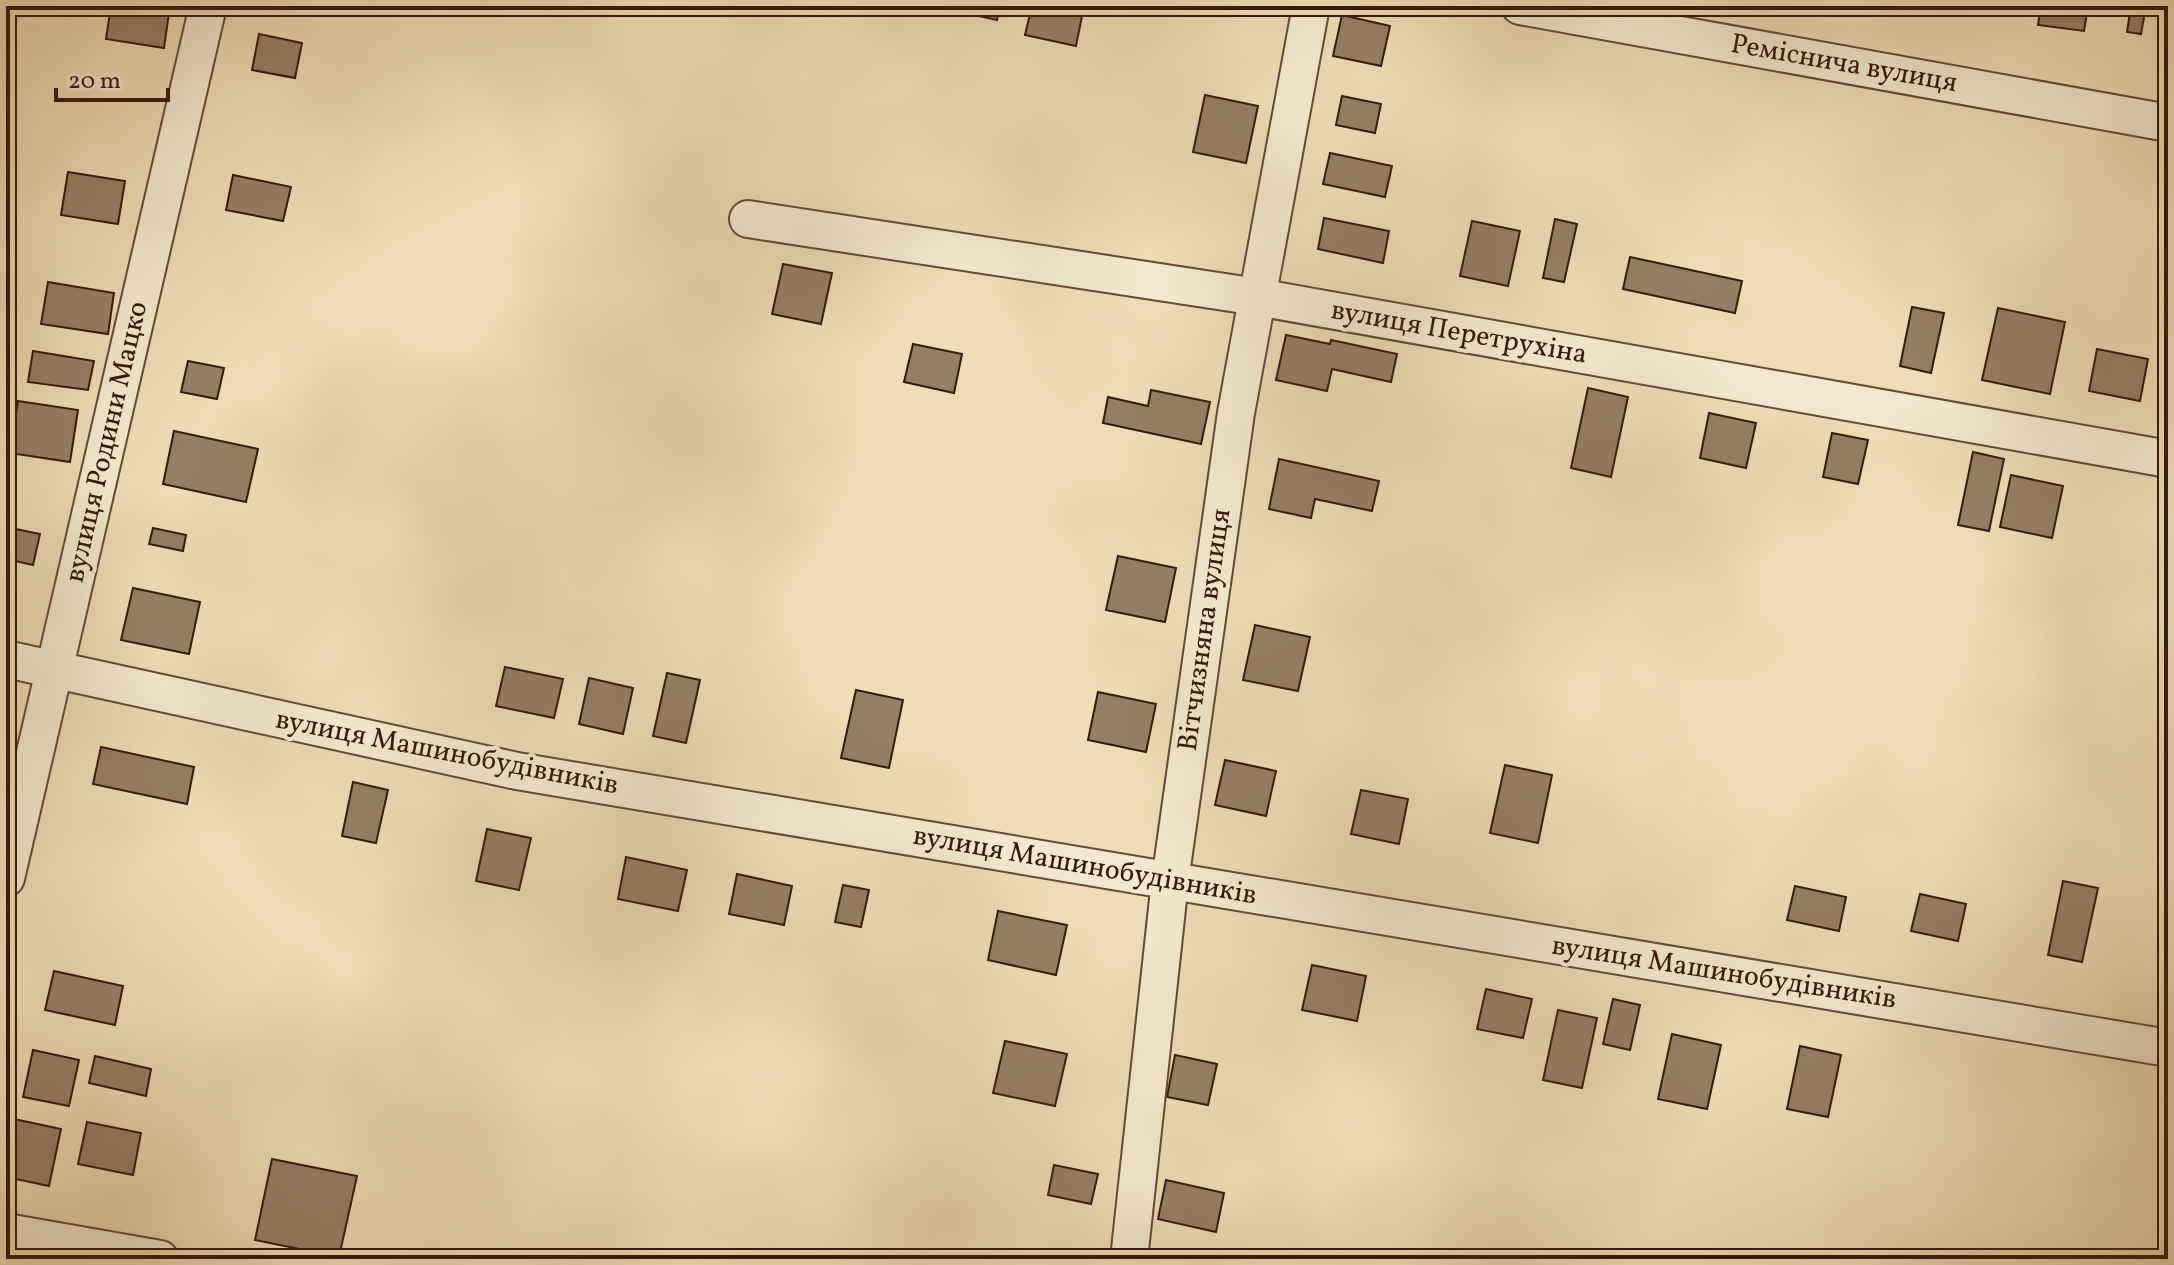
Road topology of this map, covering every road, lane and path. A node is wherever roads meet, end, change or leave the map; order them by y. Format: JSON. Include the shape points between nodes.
{"nodes":[{"id":1,"x":208,"y":6,"type":"edge"},
{"id":2,"x":1311,"y":6,"type":"edge"},
{"id":3,"x":1520,"y":6,"type":"edge"},
{"id":4,"x":2168,"y":123,"type":"edge"},
{"id":5,"x":748,"y":219,"type":"dead end"},
{"id":6,"x":1257,"y":297,"type":"junction"},
{"id":7,"x":2168,"y":459,"type":"edge"},
{"id":8,"x":6,"y":659,"type":"edge"},
{"id":9,"x":54,"y":670,"type":"junction"},
{"id":10,"x":6,"y":878,"type":"edge"},
{"id":11,"x":1170,"y":881,"type":"junction"},
{"id":12,"x":2168,"y":1048,"type":"edge"},
{"id":13,"x":6,"y":1232,"type":"edge"},
{"id":14,"x":160,"y":1259,"type":"edge"},
{"id":15,"x":1129,"y":1259,"type":"edge"}],
"edges":[{"from":1,"to":9,"type":"street","name":"вулиця Родини Мацко"},
{"from":2,"to":6,"type":"street","name":"Вітчизняна вулиця"},
{"from":3,"to":4,"type":"street","name":"Реміснича вулиця"},
{"from":5,"to":6,"type":"street","name":"вулиця Перетрухіна"},
{"from":6,"to":7,"type":"street","name":"вулиця Перетрухіна"},
{"from":6,"to":11,"type":"street","name":"Вітчизняна вулиця"},
{"from":8,"to":9,"type":"street","name":"вулиця Машинобудівників"},
{"from":9,"to":10,"type":"street","name":"вулиця Родини Мацко"},
{"from":9,"to":11,"type":"street","name":"вулиця Машинобудівників","via":[[517,771]]},
{"from":11,"to":12,"type":"street","name":"вулиця Машинобудівників"},
{"from":11,"to":15,"type":"street","name":"Вітчизняна вулиця"},
{"from":13,"to":14,"type":"street"}]}
